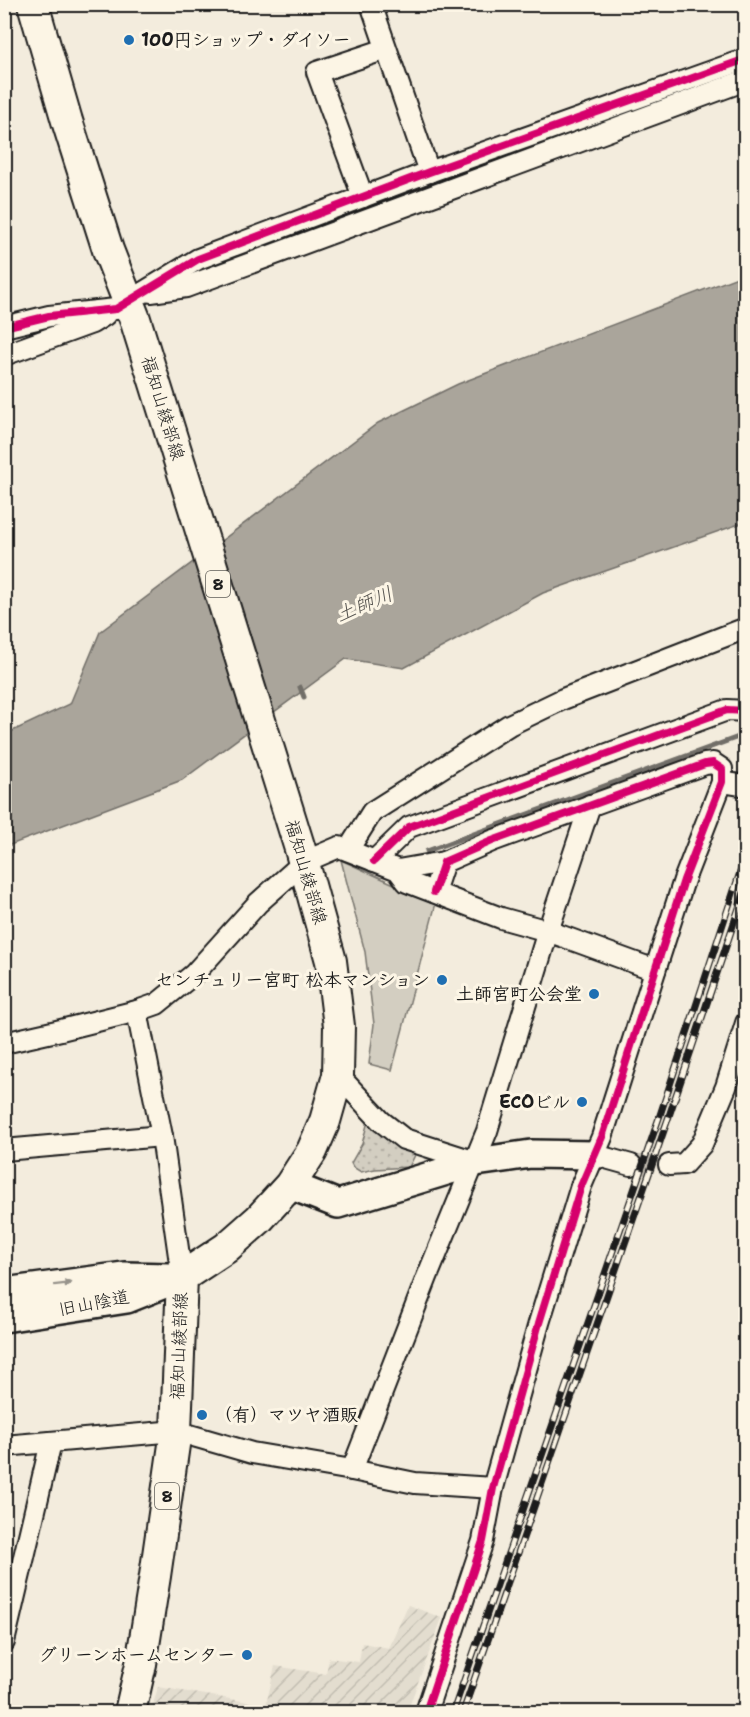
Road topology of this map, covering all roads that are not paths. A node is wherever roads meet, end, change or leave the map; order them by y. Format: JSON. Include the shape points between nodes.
{"nodes":[{"id":1,"x":33,"y":4,"type":"edge"},
{"id":2,"x":371,"y":4,"type":"edge"},
{"id":3,"x":386,"y":49,"type":"junction"},
{"id":4,"x":746,"y":59,"type":"edge"},
{"id":5,"x":746,"y":80,"type":"edge"},
{"id":6,"x":429,"y":172,"type":"junction"},
{"id":7,"x":363,"y":197,"type":"junction"},
{"id":8,"x":131,"y":305,"type":"junction"},
{"id":9,"x":4,"y":327,"type":"edge"},
{"id":10,"x":4,"y":355,"type":"edge"},
{"id":11,"x":746,"y":628,"type":"edge"},
{"id":12,"x":746,"y":711,"type":"edge"},
{"id":13,"x":722,"y":782,"type":"junction"},
{"id":14,"x":746,"y":786,"type":"edge"},
{"id":15,"x":590,"y":805,"type":"junction"},
{"id":16,"x":348,"y":850,"type":"junction"},
{"id":17,"x":302,"y":856,"type":"junction"},
{"id":18,"x":374,"y":861,"type":"junction"},
{"id":19,"x":444,"y":862,"type":"junction"},
{"id":20,"x":398,"y":870,"type":"junction"},
{"id":21,"x":434,"y":892,"type":"junction"},
{"id":22,"x":548,"y":931,"type":"junction"},
{"id":23,"x":655,"y":970,"type":"junction"},
{"id":24,"x":137,"y":1011,"type":"junction"},
{"id":25,"x":746,"y":1023,"type":"edge"},
{"id":26,"x":4,"y":1043,"type":"edge"},
{"id":27,"x":338,"y":1075,"type":"junction"},
{"id":28,"x":162,"y":1136,"type":"junction"},
{"id":29,"x":4,"y":1150,"type":"edge"},
{"id":30,"x":595,"y":1155,"type":"junction"},
{"id":31,"x":476,"y":1162,"type":"junction"},
{"id":32,"x":631,"y":1165,"type":"tunnel mouth"},
{"id":33,"x":669,"y":1165,"type":"tunnel mouth"},
{"id":34,"x":290,"y":1185,"type":"junction"},
{"id":35,"x":182,"y":1277,"type":"junction"},
{"id":36,"x":4,"y":1292,"type":"edge"},
{"id":37,"x":4,"y":1318,"type":"edge"},
{"id":38,"x":176,"y":1431,"type":"junction"},
{"id":39,"x":51,"y":1442,"type":"junction"},
{"id":40,"x":4,"y":1446,"type":"edge"},
{"id":41,"x":352,"y":1470,"type":"junction"},
{"id":42,"x":493,"y":1488,"type":"junction"},
{"id":43,"x":4,"y":1642,"type":"edge"},
{"id":44,"x":130,"y":1713,"type":"edge"},
{"id":45,"x":426,"y":1713,"type":"edge"}],
"edges":[{"from":1,"to":8,"type":"main road","name":"福知山綾部線","number":"8","via":[[108,250]]},
{"from":2,"to":3,"type":"street"},
{"from":3,"to":6,"type":"street"},
{"from":3,"to":7,"type":"street","via":[[317,72]]},
{"from":4,"to":6,"type":"street"},
{"from":5,"to":8,"type":"street"},
{"from":6,"to":7,"type":"street"},
{"from":7,"to":8,"type":"street","via":[[198,259]]},
{"from":8,"to":9,"type":"street","via":[[49,316]]},
{"from":8,"to":10,"type":"street"},
{"from":8,"to":17,"type":"main road","name":"福知山綾部線","number":"8"},
{"from":11,"to":16,"type":"street","via":[[563,699],[509,725],[372,812]]},
{"from":12,"to":18,"type":"street","via":[[727,710],[409,827]]},
{"from":13,"to":14,"type":"street"},
{"from":13,"to":15,"type":"street","via":[[722,769],[705,764]]},
{"from":13,"to":23,"type":"street"},
{"from":15,"to":19,"type":"street"},
{"from":15,"to":22,"type":"street"},
{"from":16,"to":17,"type":"street","via":[[339,846]]},
{"from":16,"to":18,"type":"street"},
{"from":17,"to":24,"type":"street","via":[[194,974],[157,1004]]},
{"from":17,"to":27,"type":"main road","name":"福知山綾部線","number":"8","via":[[331,961],[339,1026]]},
{"from":18,"to":20,"type":"street"},
{"from":19,"to":20,"type":"street"},
{"from":19,"to":21,"type":"street"},
{"from":20,"to":21,"type":"street","via":[[408,882]]},
{"from":21,"to":22,"type":"street"},
{"from":22,"to":23,"type":"street"},
{"from":22,"to":31,"type":"street"},
{"from":23,"to":30,"type":"street"},
{"from":24,"to":26,"type":"street"},
{"from":24,"to":28,"type":"street"},
{"from":25,"to":33,"type":"street","via":[[726,1087],[702,1144],[684,1164]]},
{"from":27,"to":31,"type":"street","via":[[381,1121],[404,1139]]},
{"from":27,"to":34,"type":"main road","name":"福知山綾部線","number":"8","via":[[321,1131]]},
{"from":28,"to":29,"type":"street"},
{"from":28,"to":35,"type":"street"},
{"from":30,"to":31,"type":"street","via":[[531,1154]]},
{"from":30,"to":32,"type":"street"},
{"from":30,"to":42,"type":"street","via":[[581,1186],[539,1323]]},
{"from":31,"to":34,"type":"street","via":[[338,1204]]},
{"from":31,"to":41,"type":"street"},
{"from":34,"to":35,"type":"main road","name":"福知山綾部線","number":"8","via":[[226,1248]]},
{"from":36,"to":35,"type":"street","one_way":true,"via":[[124,1276]]},
{"from":35,"to":37,"type":"street","name":"旧山陰道","via":[[127,1299]]},
{"from":35,"to":38,"type":"main road","name":"福知山綾部線","number":"8"},
{"from":38,"to":39,"type":"street"},
{"from":38,"to":41,"type":"street","via":[[252,1453]]},
{"from":38,"to":44,"type":"main road","name":"福知山綾部線","number":"8"},
{"from":39,"to":40,"type":"street"},
{"from":39,"to":43,"type":"street"},
{"from":41,"to":42,"type":"street","via":[[415,1484]]},
{"from":42,"to":45,"type":"street","via":[[483,1541]]}]}
